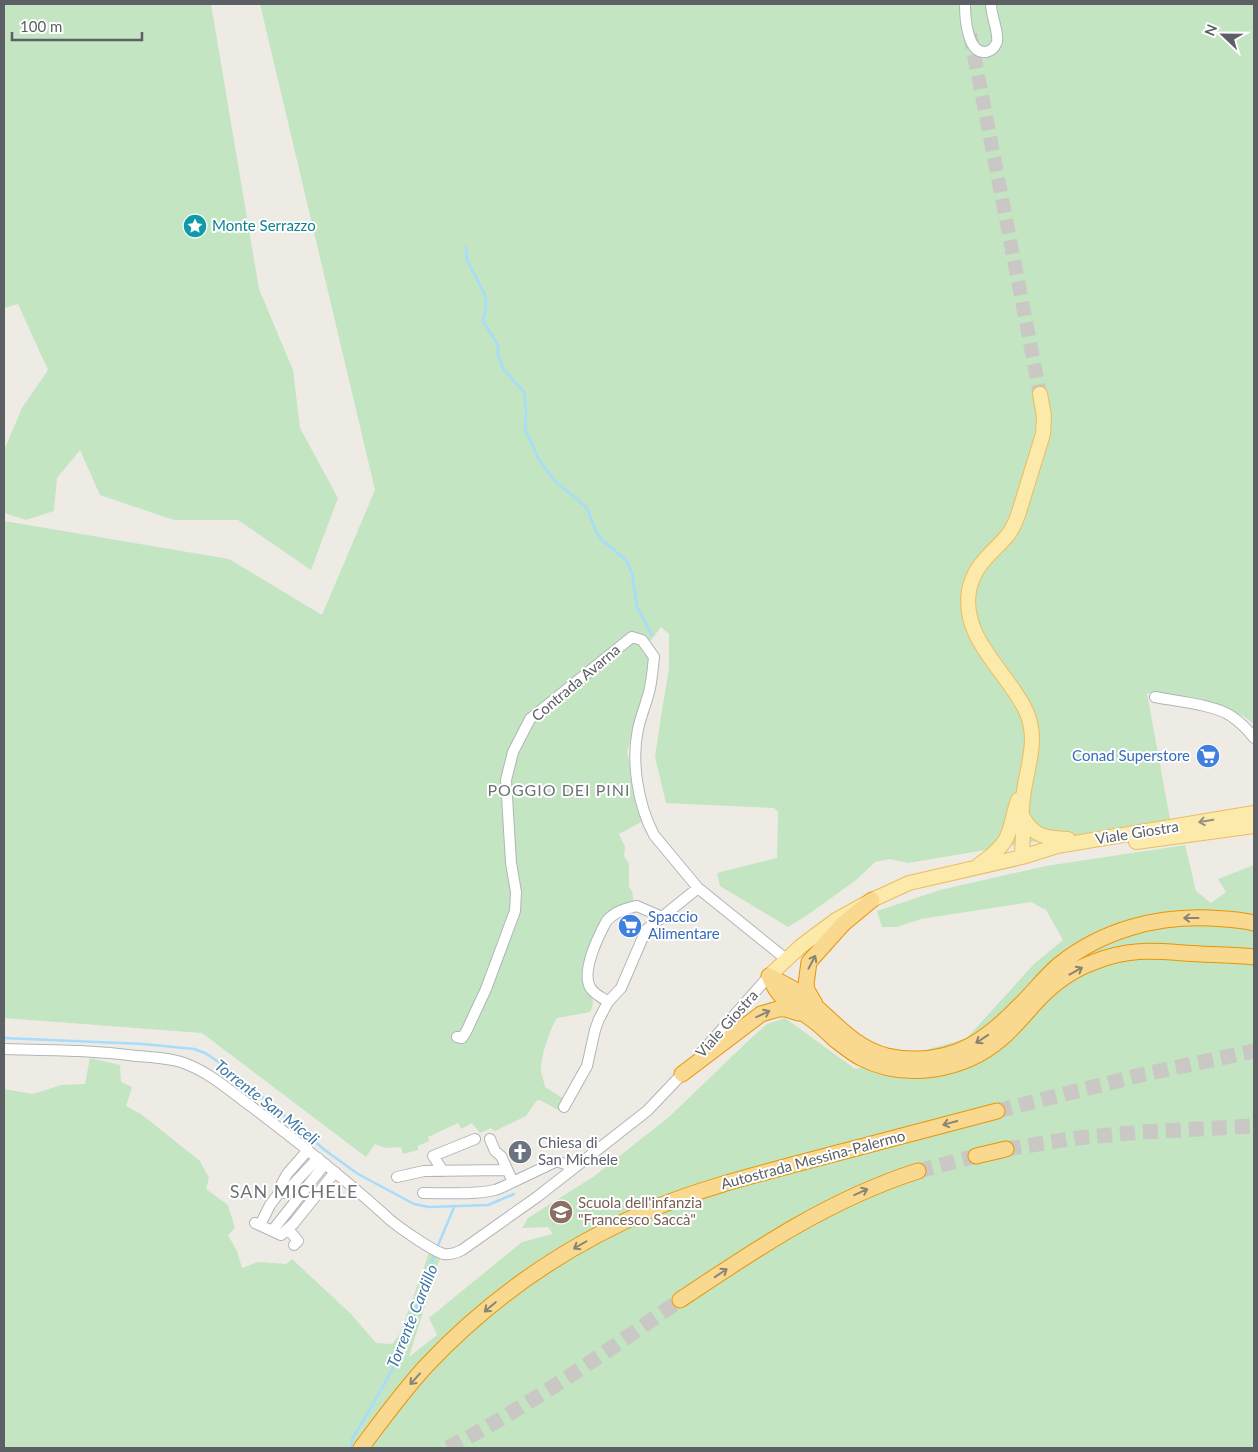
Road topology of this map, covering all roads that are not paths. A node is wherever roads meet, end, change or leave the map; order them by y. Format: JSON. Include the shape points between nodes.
{"nodes":[{"id":1,"x":965,"y":4,"type":"edge"},
{"id":2,"x":991,"y":4,"type":"edge"},
{"id":3,"x":1040,"y":394,"type":"tunnel mouth"},
{"id":4,"x":1155,"y":697,"type":"dead end"},
{"id":5,"x":1254,"y":738,"type":"edge"},
{"id":6,"x":1025,"y":781,"type":"junction"},
{"id":7,"x":1254,"y":813,"type":"edge"},
{"id":8,"x":1023,"y":817,"type":"junction"},
{"id":9,"x":1011,"y":826,"type":"junction"},
{"id":10,"x":1254,"y":826,"type":"edge"},
{"id":11,"x":1103,"y":839,"type":"junction"},
{"id":12,"x":1022,"y":857,"type":"junction"},
{"id":13,"x":976,"y":867,"type":"junction"},
{"id":14,"x":698,"y":888,"type":"junction"},
{"id":15,"x":872,"y":900,"type":"junction"},
{"id":16,"x":662,"y":917,"type":"junction"},
{"id":17,"x":1254,"y":923,"type":"edge"},
{"id":18,"x":1247,"y":956,"type":"edge"},
{"id":19,"x":786,"y":959,"type":"junction"},
{"id":20,"x":769,"y":976,"type":"junction"},
{"id":21,"x":608,"y":1002,"type":"junction"},
{"id":22,"x":1022,"y":1010,"type":"junction"},
{"id":23,"x":812,"y":1012,"type":"junction"},
{"id":24,"x":457,"y":1037,"type":"dead end"},
{"id":25,"x":4,"y":1049,"type":"edge"},
{"id":26,"x":682,"y":1074,"type":"junction"},
{"id":27,"x":564,"y":1107,"type":"dead end"},
{"id":28,"x":997,"y":1111,"type":"tunnel mouth"},
{"id":29,"x":475,"y":1139,"type":"dead end"},
{"id":30,"x":490,"y":1139,"type":"dead end"},
{"id":31,"x":1006,"y":1149,"type":"tunnel mouth"},
{"id":32,"x":308,"y":1150,"type":"junction"},
{"id":33,"x":976,"y":1156,"type":"tunnel mouth"},
{"id":34,"x":321,"y":1161,"type":"junction"},
{"id":35,"x":575,"y":1167,"type":"junction"},
{"id":36,"x":506,"y":1170,"type":"junction"},
{"id":37,"x":442,"y":1171,"type":"junction"},
{"id":38,"x":918,"y":1171,"type":"tunnel mouth"},
{"id":39,"x":335,"y":1172,"type":"junction"},
{"id":40,"x":309,"y":1175,"type":"junction"},
{"id":41,"x":397,"y":1177,"type":"dead end"},
{"id":42,"x":513,"y":1182,"type":"junction"},
{"id":43,"x":424,"y":1192,"type":"dead end"},
{"id":44,"x":285,"y":1193,"type":"dead end"},
{"id":45,"x":288,"y":1229,"type":"junction"},
{"id":46,"x":272,"y":1231,"type":"junction"},
{"id":47,"x":294,"y":1245,"type":"dead end"},
{"id":48,"x":680,"y":1300,"type":"tunnel mouth"},
{"id":49,"x":361,"y":1448,"type":"edge"}],
"edges":[{"from":1,"to":2,"type":"street","via":[[970,42],[977,50],[988,52],[998,39]]},
{"from":3,"to":6,"type":"main road","via":[[1043,434],[1019,512],[1011,530],[977,569],[970,585],[968,603],[970,620],[977,636],[1022,702],[1030,720],[1032,750]]},
{"from":4,"to":5,"type":"street","via":[[1221,711]]},
{"from":6,"to":8,"type":"main road"},
{"from":6,"to":9,"type":"main road"},
{"from":7,"to":11,"type":"main road","name":"Viale Giostra","one_way":true},
{"from":8,"to":11,"type":"main road","via":[[1040,836]]},
{"from":8,"to":12,"type":"main road"},
{"from":9,"to":12,"type":"main road","via":[[1012,840]]},
{"from":9,"to":13,"type":"main road","via":[[1002,845]]},
{"from":10,"to":12,"type":"main road","name":"Viale Giostra","via":[[1056,856]]},
{"from":11,"to":12,"type":"main road","name":"Viale Giostra","via":[[1057,846]]},
{"from":12,"to":13,"type":"main road","name":"Viale Giostra"},
{"from":13,"to":15,"type":"main road","name":"Viale Giostra","via":[[909,883]]},
{"from":14,"to":16,"type":"street"},
{"from":14,"to":19,"type":"street"},
{"from":14,"to":24,"type":"street","name":"Contrada Avarna","via":[[654,835],[642,802],[635,760],[638,727],[650,689],[654,657],[642,640],[632,637],[530,719],[513,752],[506,780],[515,911],[466,1032],[462,1038]]},
{"from":15,"to":19,"type":"main road","name":"Viale Giostra","via":[[824,929]]},
{"from":23,"to":15,"type":"highway","one_way":true,"via":[[806,984],[810,962],[843,924]]},
{"from":16,"to":21,"type":"street","via":[[646,930],[621,988]]},
{"from":16,"to":21,"type":"street","via":[[637,906],[608,918],[591,958],[587,979],[592,990]]},
{"from":17,"to":22,"type":"highway","one_way":true,"via":[[1240,919],[1180,918],[1128,928],[1099,939],[1052,970]]},
{"from":22,"to":18,"type":"highway","one_way":true,"via":[[1060,980],[1103,958],[1146,950]]},
{"from":19,"to":20,"type":"main road","name":"Viale Giostra"},
{"from":20,"to":23,"type":"highway","via":[[801,994]]},
{"from":20,"to":26,"type":"street","name":"Viale Giostra"},
{"from":21,"to":27,"type":"street","via":[[595,1030],[586,1066]]},
{"from":22,"to":23,"type":"highway","via":[[1003,1037],[979,1054],[943,1068],[909,1071],[887,1068],[845,1048]]},
{"from":26,"to":23,"type":"highway","one_way":true,"via":[[761,1014],[786,1009]]},
{"from":25,"to":32,"type":"street","via":[[86,1051],[181,1062],[208,1074]]},
{"from":26,"to":35,"type":"street","name":"Viale Giostra","via":[[647,1111]]},
{"from":28,"to":49,"type":"highway","name":"Autostrada Messina-Palermo","one_way":true,"via":[[754,1175],[683,1197],[626,1220],[579,1245],[499,1300],[449,1344],[407,1388]]},
{"from":29,"to":37,"type":"street","via":[[432,1156]]},
{"from":30,"to":36,"type":"street"},
{"from":31,"to":33,"type":"highway"},
{"from":32,"to":34,"type":"street"},
{"from":32,"to":46,"type":"street","via":[[288,1174],[280,1186],[282,1189],[257,1224]]},
{"from":34,"to":39,"type":"street"},
{"from":34,"to":40,"type":"street"},
{"from":35,"to":39,"type":"street","name":"Viale Giostra","via":[[462,1250],[451,1254],[440,1253],[390,1220]]},
{"from":35,"to":42,"type":"street","via":[[555,1162]]},
{"from":36,"to":37,"type":"street"},
{"from":36,"to":42,"type":"street"},
{"from":37,"to":41,"type":"street"},
{"from":48,"to":38,"type":"highway","one_way":true,"via":[[826,1209],[875,1186]]},
{"from":39,"to":45,"type":"street"},
{"from":40,"to":44,"type":"street"},
{"from":40,"to":46,"type":"street"},
{"from":42,"to":43,"type":"street","via":[[496,1190]]},
{"from":45,"to":46,"type":"street","via":[[280,1235]]},
{"from":45,"to":47,"type":"street","via":[[298,1241]]}]}
